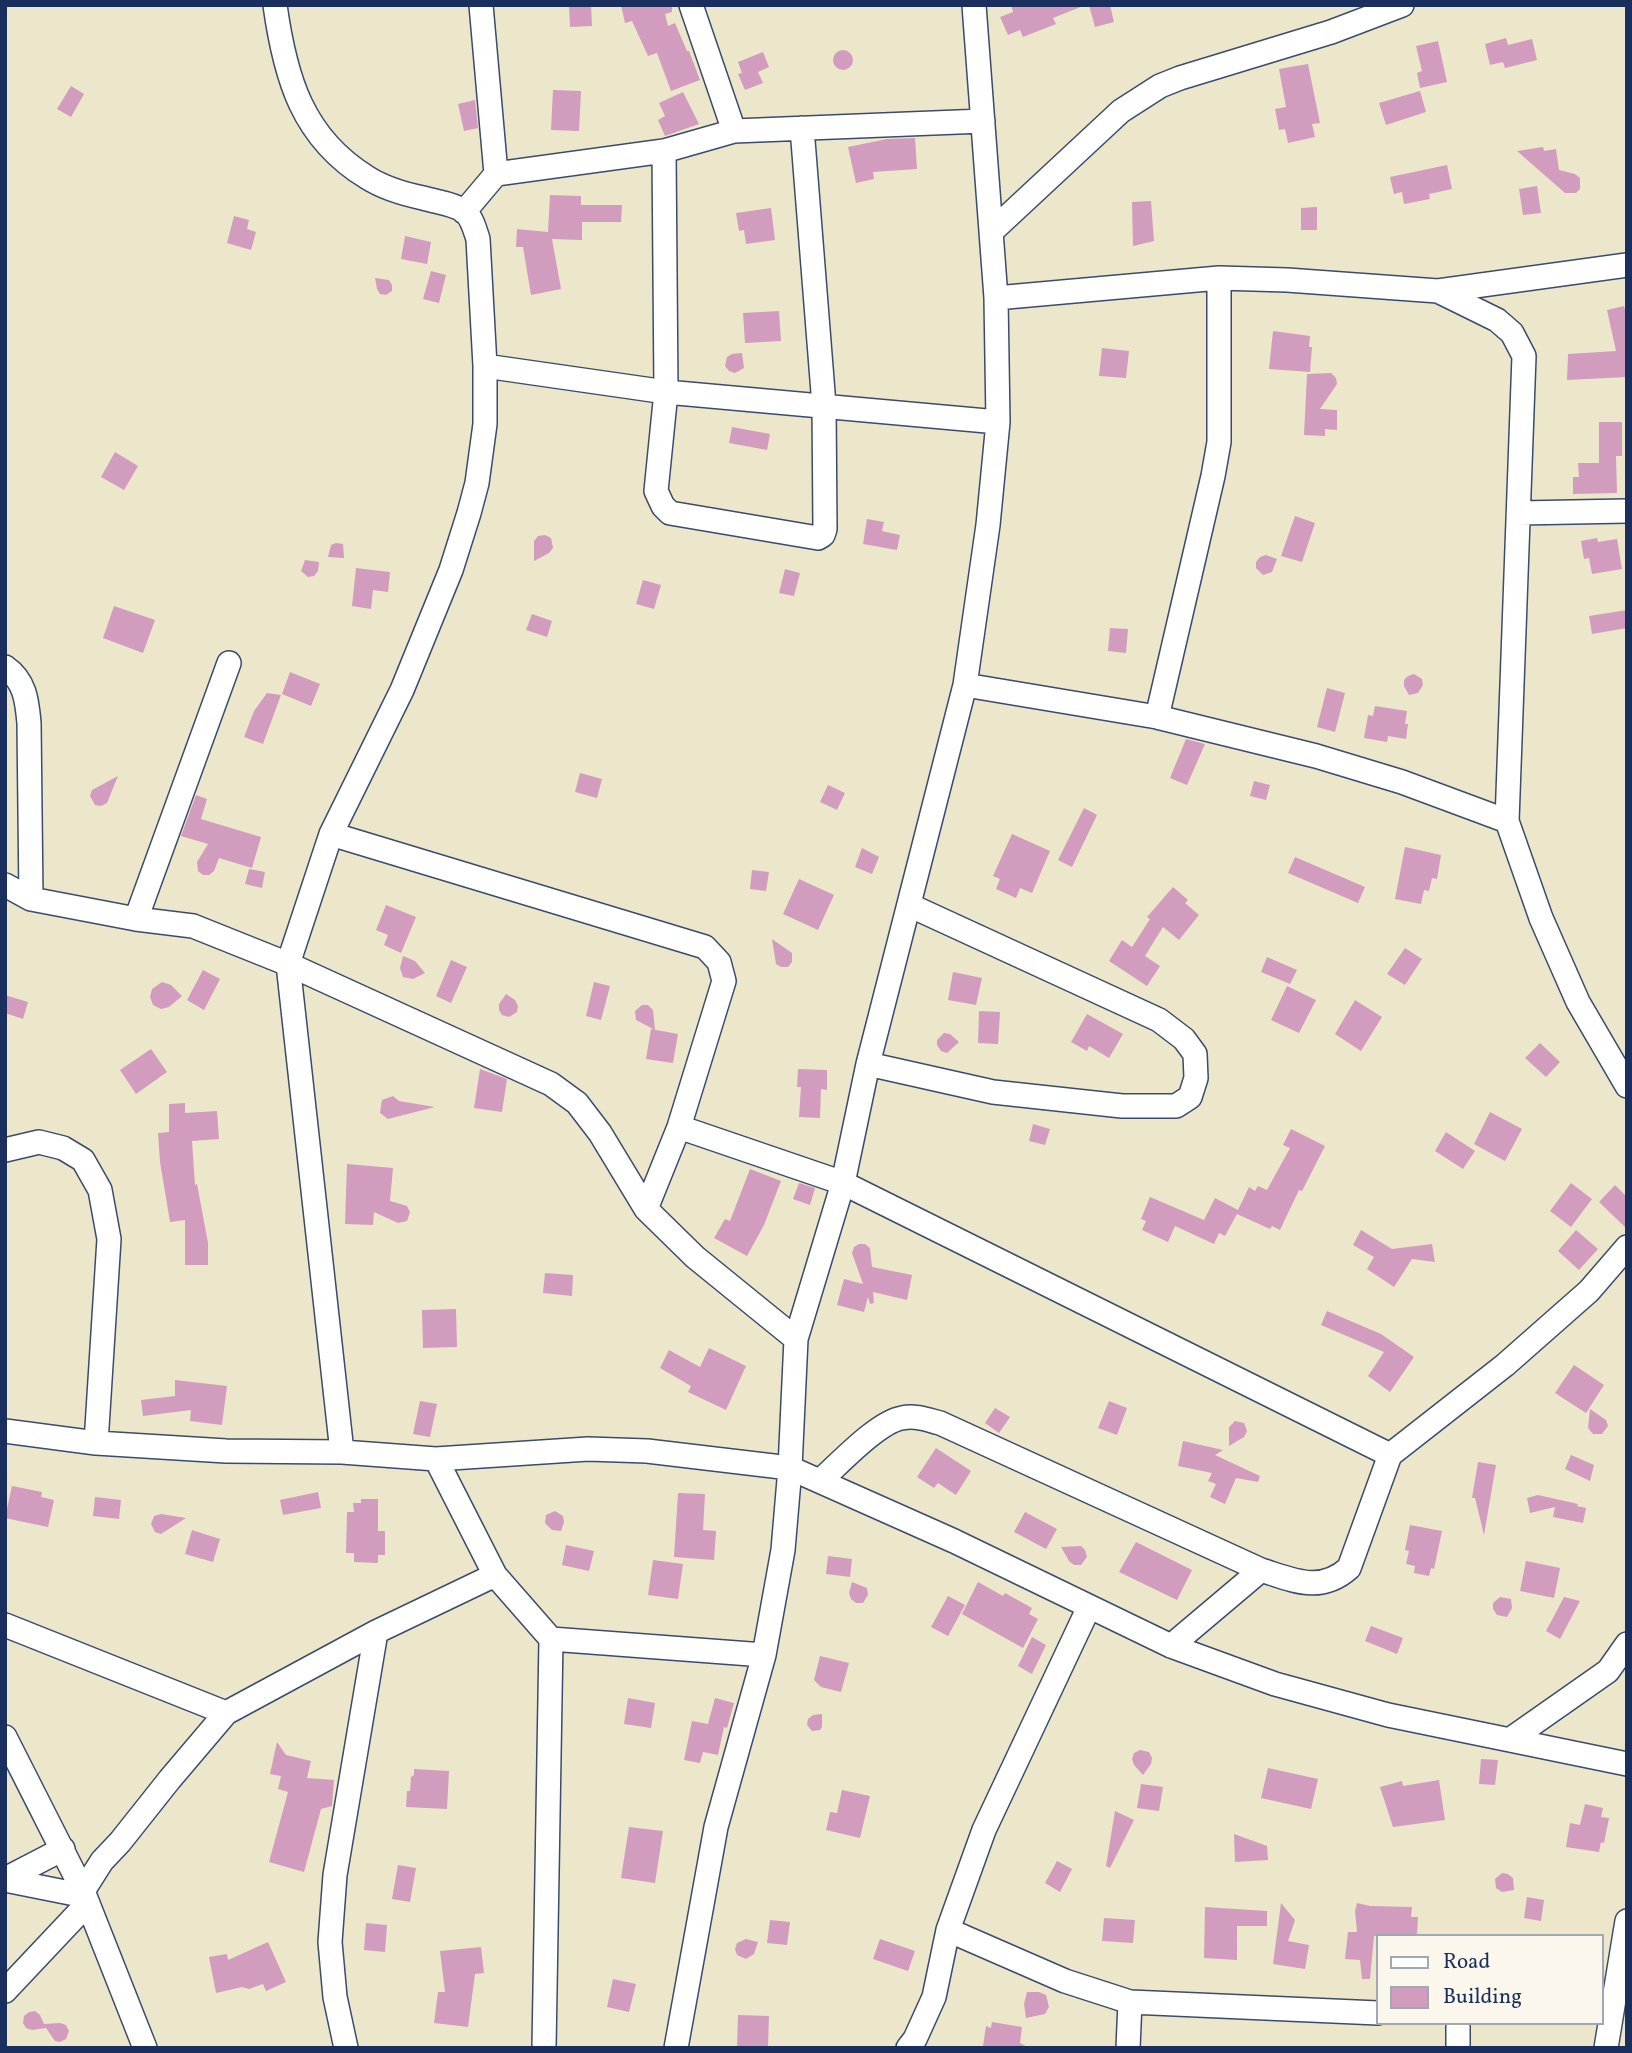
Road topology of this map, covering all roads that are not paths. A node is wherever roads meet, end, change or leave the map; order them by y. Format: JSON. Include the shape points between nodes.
{"nodes":[{"id":1,"x":275,"y":5,"type":"edge"},
{"id":2,"x":481,"y":5,"type":"edge"},
{"id":3,"x":691,"y":5,"type":"edge"},
{"id":4,"x":974,"y":5,"type":"edge"},
{"id":5,"x":1402,"y":5,"type":"edge"},
{"id":6,"x":983,"y":121,"type":"junction"},
{"id":7,"x":802,"y":128,"type":"junction"},
{"id":8,"x":734,"y":131,"type":"junction"},
{"id":9,"x":664,"y":151,"type":"junction"},
{"id":10,"x":496,"y":174,"type":"junction"},
{"id":11,"x":464,"y":212,"type":"junction"},
{"id":12,"x":991,"y":233,"type":"junction"},
{"id":13,"x":1627,"y":265,"type":"edge"},
{"id":14,"x":1219,"y":278,"type":"junction"},
{"id":15,"x":1438,"y":291,"type":"junction"},
{"id":16,"x":996,"y":299,"type":"junction"},
{"id":17,"x":485,"y":366,"type":"junction"},
{"id":18,"x":666,"y":392,"type":"junction"},
{"id":19,"x":824,"y":405,"type":"junction"},
{"id":20,"x":998,"y":422,"type":"junction"},
{"id":21,"x":1627,"y":511,"type":"edge"},
{"id":22,"x":1519,"y":513,"type":"junction"},
{"id":23,"x":229,"y":663,"type":"dead end"},
{"id":24,"x":5,"y":667,"type":"edge"},
{"id":25,"x":965,"y":685,"type":"junction"},
{"id":26,"x":1157,"y":717,"type":"junction"},
{"id":27,"x":1507,"y":821,"type":"junction"},
{"id":28,"x":331,"y":834,"type":"junction"},
{"id":29,"x":5,"y":885,"type":"edge"},
{"id":30,"x":31,"y":899,"type":"junction"},
{"id":31,"x":909,"y":905,"type":"junction"},
{"id":32,"x":136,"y":919,"type":"junction"},
{"id":33,"x":288,"y":964,"type":"junction"},
{"id":34,"x":868,"y":1064,"type":"junction"},
{"id":35,"x":1627,"y":1086,"type":"edge"},
{"id":36,"x":679,"y":1126,"type":"junction"},
{"id":37,"x":5,"y":1150,"type":"edge"},
{"id":38,"x":843,"y":1183,"type":"junction"},
{"id":39,"x":646,"y":1209,"type":"junction"},
{"id":40,"x":1627,"y":1247,"type":"edge"},
{"id":41,"x":796,"y":1339,"type":"junction"},
{"id":42,"x":5,"y":1431,"type":"edge"},
{"id":43,"x":96,"y":1443,"type":"junction"},
{"id":44,"x":342,"y":1452,"type":"junction"},
{"id":45,"x":1390,"y":1455,"type":"junction"},
{"id":46,"x":436,"y":1459,"type":"junction"},
{"id":47,"x":790,"y":1468,"type":"junction"},
{"id":48,"x":820,"y":1481,"type":"junction"},
{"id":49,"x":1261,"y":1570,"type":"junction"},
{"id":50,"x":495,"y":1575,"type":"junction"},
{"id":51,"x":1089,"y":1607,"type":"junction"},
{"id":52,"x":5,"y":1625,"type":"edge"},
{"id":53,"x":376,"y":1632,"type":"junction"},
{"id":54,"x":551,"y":1639,"type":"junction"},
{"id":55,"x":1627,"y":1644,"type":"edge"},
{"id":56,"x":1171,"y":1646,"type":"junction"},
{"id":57,"x":764,"y":1655,"type":"junction"},
{"id":58,"x":226,"y":1713,"type":"junction"},
{"id":59,"x":5,"y":1737,"type":"edge"},
{"id":60,"x":1511,"y":1739,"type":"junction"},
{"id":61,"x":1627,"y":1765,"type":"edge"},
{"id":62,"x":64,"y":1851,"type":"junction"},
{"id":63,"x":102,"y":1861,"type":"junction"},
{"id":64,"x":5,"y":1879,"type":"edge"},
{"id":65,"x":85,"y":1897,"type":"junction"},
{"id":66,"x":1627,"y":1922,"type":"edge"},
{"id":67,"x":948,"y":1930,"type":"junction"},
{"id":68,"x":5,"y":1992,"type":"edge"},
{"id":69,"x":1130,"y":2002,"type":"junction"},
{"id":70,"x":1376,"y":2013,"type":"edge"},
{"id":71,"x":1613,"y":2021,"type":"edge"},
{"id":72,"x":1458,"y":2025,"type":"edge"},
{"id":73,"x":145,"y":2048,"type":"edge"},
{"id":74,"x":346,"y":2048,"type":"edge"},
{"id":75,"x":544,"y":2048,"type":"edge"},
{"id":76,"x":676,"y":2048,"type":"edge"},
{"id":77,"x":908,"y":2048,"type":"edge"},
{"id":78,"x":1128,"y":2048,"type":"edge"},
{"id":79,"x":1458,"y":2048,"type":"edge"},
{"id":80,"x":1606,"y":2048,"type":"edge"}],
"edges":[{"from":1,"to":11,"type":"street","via":[[287,72],[321,139],[368,178]]},
{"from":2,"to":10,"type":"street"},
{"from":3,"to":8,"type":"street"},
{"from":4,"to":6,"type":"street"},
{"from":5,"to":12,"type":"street","via":[[1160,86],[1121,111]]},
{"from":6,"to":7,"type":"street"},
{"from":6,"to":12,"type":"street"},
{"from":7,"to":8,"type":"street"},
{"from":7,"to":19,"type":"street"},
{"from":8,"to":9,"type":"street"},
{"from":9,"to":10,"type":"street"},
{"from":9,"to":18,"type":"street"},
{"from":10,"to":11,"type":"street"},
{"from":11,"to":17,"type":"street","via":[[478,239]]},
{"from":12,"to":16,"type":"street"},
{"from":13,"to":15,"type":"street"},
{"from":14,"to":15,"type":"street"},
{"from":14,"to":16,"type":"street"},
{"from":14,"to":26,"type":"street","via":[[1219,442]]},
{"from":15,"to":22,"type":"street","via":[[1497,320],[1512,333],[1524,356]]},
{"from":16,"to":20,"type":"street"},
{"from":17,"to":18,"type":"street"},
{"from":17,"to":28,"type":"street","via":[[485,424],[477,483],[451,570],[402,690]]},
{"from":18,"to":19,"type":"street"},
{"from":18,"to":19,"type":"street","via":[[656,491],[670,513],[818,538],[825,529]]},
{"from":19,"to":20,"type":"street"},
{"from":20,"to":25,"type":"street"},
{"from":21,"to":22,"type":"street"},
{"from":22,"to":27,"type":"street"},
{"from":23,"to":32,"type":"street"},
{"from":24,"to":30,"type":"street","via":[[18,676],[26,696]]},
{"from":25,"to":26,"type":"street"},
{"from":25,"to":31,"type":"street"},
{"from":26,"to":27,"type":"street","via":[[1328,760]]},
{"from":27,"to":35,"type":"street","via":[[1541,918],[1578,1002]]},
{"from":28,"to":33,"type":"street"},
{"from":28,"to":36,"type":"street","via":[[705,947],[719,962],[724,981]]},
{"from":29,"to":30,"type":"street"},
{"from":30,"to":32,"type":"street"},
{"from":31,"to":34,"type":"street"},
{"from":31,"to":34,"type":"street","via":[[1159,1020],[1195,1054],[1196,1078],[1190,1097],[1176,1106],[1122,1106],[993,1092]]},
{"from":32,"to":33,"type":"street","via":[[193,926]]},
{"from":33,"to":39,"type":"street","via":[[551,1084],[577,1103],[600,1133]]},
{"from":33,"to":44,"type":"street"},
{"from":34,"to":38,"type":"street"},
{"from":36,"to":38,"type":"street"},
{"from":36,"to":39,"type":"street"},
{"from":37,"to":43,"type":"street","via":[[39,1142],[63,1148],[83,1160],[100,1190],[109,1239]]},
{"from":38,"to":41,"type":"street"},
{"from":38,"to":45,"type":"street"},
{"from":39,"to":41,"type":"street","via":[[695,1257]]},
{"from":40,"to":45,"type":"street","via":[[1588,1291],[1505,1366]]},
{"from":41,"to":47,"type":"street"},
{"from":42,"to":43,"type":"street"},
{"from":43,"to":44,"type":"street"},
{"from":44,"to":46,"type":"street"},
{"from":45,"to":49,"type":"street","via":[[1349,1568],[1337,1579],[1299,1582]]},
{"from":46,"to":47,"type":"street","via":[[647,1451]]},
{"from":46,"to":50,"type":"street"},
{"from":47,"to":48,"type":"street"},
{"from":47,"to":57,"type":"street","via":[[783,1550]]},
{"from":48,"to":49,"type":"street","via":[[885,1424],[920,1418],[940,1423]]},
{"from":48,"to":51,"type":"street"},
{"from":49,"to":56,"type":"street"},
{"from":50,"to":53,"type":"street"},
{"from":50,"to":54,"type":"street"},
{"from":51,"to":56,"type":"street"},
{"from":51,"to":67,"type":"street","via":[[984,1830]]},
{"from":52,"to":58,"type":"street"},
{"from":53,"to":58,"type":"street"},
{"from":53,"to":74,"type":"street","via":[[335,1875],[330,1942]]},
{"from":54,"to":57,"type":"street"},
{"from":54,"to":75,"type":"street"},
{"from":55,"to":60,"type":"street","via":[[1608,1671]]},
{"from":56,"to":60,"type":"street","via":[[1275,1684],[1388,1715]]},
{"from":57,"to":76,"type":"street","via":[[716,1828]]},
{"from":58,"to":63,"type":"street"},
{"from":59,"to":62,"type":"street"},
{"from":60,"to":61,"type":"street"},
{"from":62,"to":63,"type":"street"},
{"from":62,"to":64,"type":"street"},
{"from":62,"to":65,"type":"street"},
{"from":63,"to":65,"type":"street"},
{"from":64,"to":65,"type":"street"},
{"from":65,"to":68,"type":"street"},
{"from":65,"to":73,"type":"street"},
{"from":66,"to":71,"type":"street"},
{"from":67,"to":69,"type":"street","via":[[1065,1981]]},
{"from":67,"to":77,"type":"street","via":[[934,1997]]},
{"from":69,"to":70,"type":"street"},
{"from":69,"to":78,"type":"street"},
{"from":71,"to":80,"type":"street"},
{"from":72,"to":79,"type":"street"}]}
